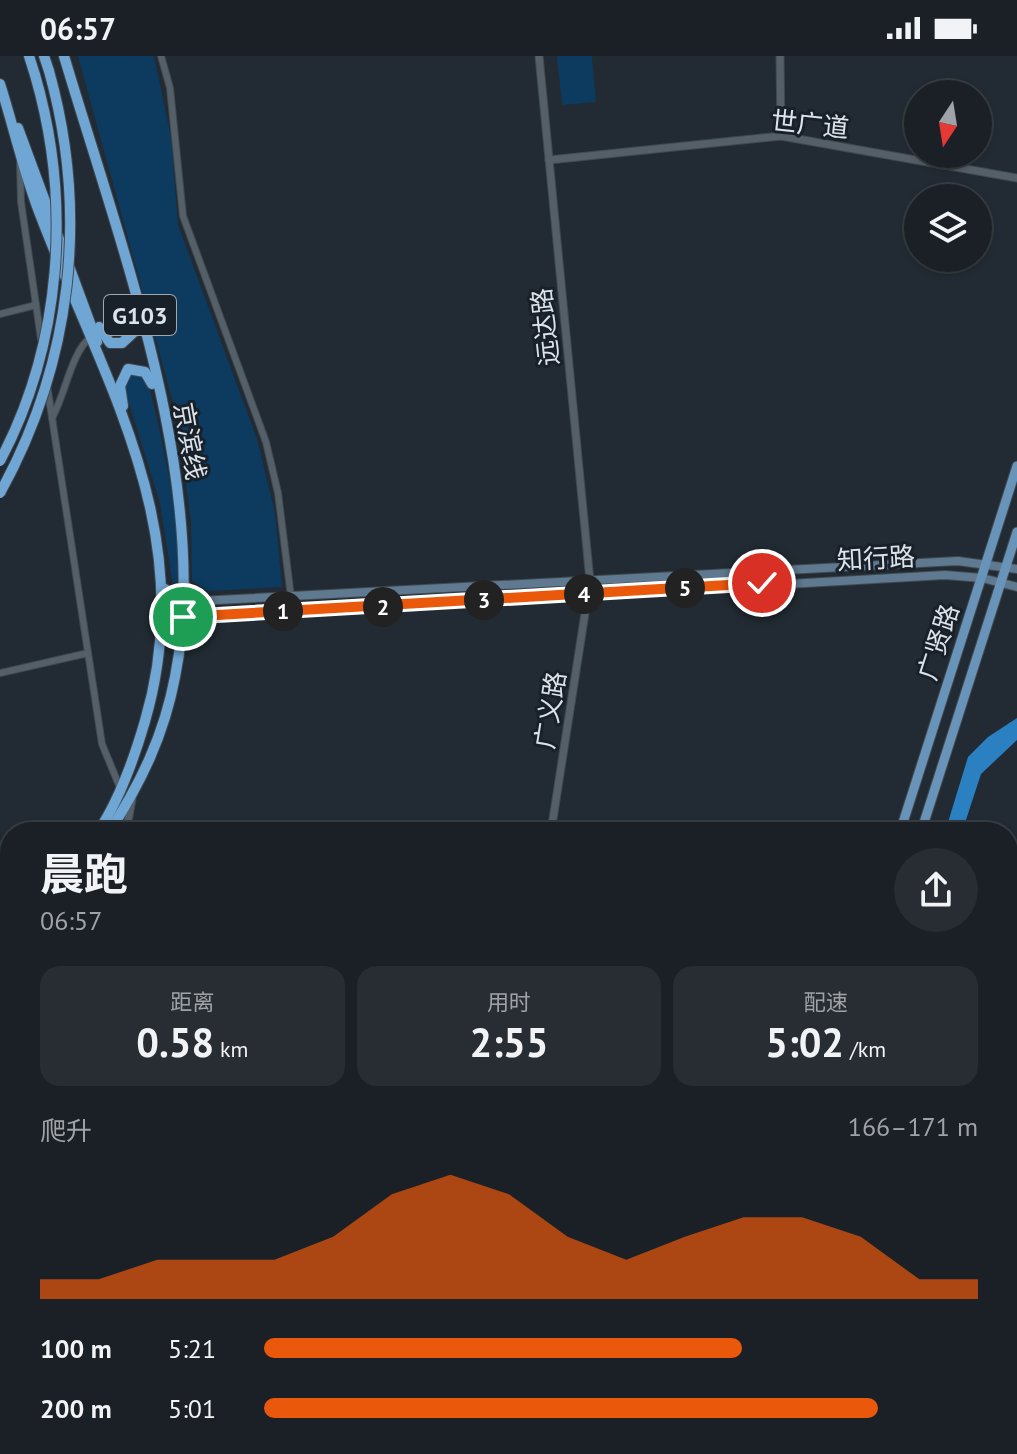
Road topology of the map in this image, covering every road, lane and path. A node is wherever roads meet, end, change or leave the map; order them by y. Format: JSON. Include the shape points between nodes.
{"nodes":[{"id":1,"x":29,"y":56,"type":"edge"},
{"id":2,"x":44,"y":56,"type":"edge"},
{"id":3,"x":64,"y":56,"type":"edge"},
{"id":4,"x":161,"y":56,"type":"edge"},
{"id":5,"x":539,"y":56,"type":"edge"},
{"id":6,"x":780,"y":56,"type":"edge"},
{"id":7,"x":0,"y":84,"type":"edge"},
{"id":8,"x":5,"y":114,"type":"edge"},
{"id":9,"x":781,"y":136,"type":"junction"},
{"id":10,"x":19,"y":152,"type":"junction"},
{"id":11,"x":549,"y":160,"type":"junction"},
{"id":12,"x":1017,"y":178,"type":"edge"},
{"id":13,"x":126,"y":267,"type":"junction"},
{"id":14,"x":79,"y":286,"type":"junction"},
{"id":15,"x":36,"y":305,"type":"junction"},
{"id":16,"x":0,"y":314,"type":"edge"},
{"id":17,"x":90,"y":338,"type":"junction"},
{"id":18,"x":100,"y":356,"type":"junction"},
{"id":19,"x":52,"y":418,"type":"junction"},
{"id":20,"x":127,"y":431,"type":"junction"},
{"id":21,"x":168,"y":431,"type":"junction"},
{"id":22,"x":0,"y":461,"type":"edge"},
{"id":23,"x":1017,"y":466,"type":"edge"},
{"id":24,"x":0,"y":493,"type":"edge"},
{"id":25,"x":1017,"y":532,"type":"edge"},
{"id":26,"x":986,"y":563,"type":"junction"},
{"id":27,"x":1006,"y":566,"type":"junction"},
{"id":28,"x":1017,"y":569,"type":"edge"},
{"id":29,"x":982,"y":578,"type":"junction"},
{"id":30,"x":183,"y":581,"type":"junction"},
{"id":31,"x":590,"y":581,"type":"junction"},
{"id":32,"x":1001,"y":582,"type":"junction"},
{"id":33,"x":1017,"y":587,"type":"edge"},
{"id":34,"x":589,"y":594,"type":"junction"},
{"id":35,"x":291,"y":598,"type":"junction"},
{"id":36,"x":209,"y":603,"type":"junction"},
{"id":37,"x":166,"y":604,"type":"junction"},
{"id":38,"x":183,"y":612,"type":"junction"},
{"id":39,"x":161,"y":617,"type":"junction"},
{"id":40,"x":208,"y":617,"type":"joint"},
{"id":41,"x":88,"y":653,"type":"junction"},
{"id":42,"x":0,"y":673,"type":"edge"},
{"id":43,"x":121,"y":790,"type":"junction"},
{"id":44,"x":132,"y":797,"type":"junction"},
{"id":45,"x":103,"y":822,"type":"edge"},
{"id":46,"x":116,"y":822,"type":"edge"},
{"id":47,"x":128,"y":822,"type":"edge"},
{"id":48,"x":553,"y":822,"type":"edge"},
{"id":49,"x":903,"y":822,"type":"edge"},
{"id":50,"x":924,"y":822,"type":"edge"}],
"edges":[{"from":1,"to":22,"type":"highway","bridge":true,"via":[[53,154],[55,266],[38,365]]},
{"from":2,"to":24,"type":"highway","bridge":true,"via":[[67,153],[69,274],[44,395]]},
{"from":3,"to":13,"type":"highway","name":"京滨线","number":"G103"},
{"from":4,"to":35,"type":"street","via":[[170,88],[183,216],[266,442]]},
{"from":5,"to":11,"type":"street","name":"远达路"},
{"from":6,"to":9,"type":"street"},
{"from":7,"to":8,"type":"highway","name":"京滨线","number":"G103"},
{"from":8,"to":10,"type":"highway","name":"京滨线","number":"G103"},
{"from":8,"to":14,"type":"highway","via":[[20,131]]},
{"from":9,"to":11,"type":"street","name":"世广道"},
{"from":9,"to":12,"type":"street","name":"世广道"},
{"from":10,"to":15,"type":"street"},
{"from":10,"to":17,"type":"highway","name":"京滨线","number":"G103"},
{"from":11,"to":31,"type":"street","name":"远达路"},
{"from":13,"to":14,"type":"highway","via":[[136,324],[133,336],[122,343],[105,339]]},
{"from":13,"to":21,"type":"highway","name":"京滨线","number":"G103"},
{"from":14,"to":18,"type":"highway"},
{"from":15,"to":16,"type":"street"},
{"from":15,"to":19,"type":"street"},
{"from":17,"to":18,"type":"highway","name":"京滨线","number":"G103"},
{"from":17,"to":19,"type":"street","via":[[79,346],[66,394]]},
{"from":18,"to":20,"type":"highway","name":"京滨线","number":"G103"},
{"from":19,"to":41,"type":"street"},
{"from":20,"to":21,"type":"highway","via":[[120,386],[124,374],[134,368],[150,377]]},
{"from":20,"to":37,"type":"highway","name":"京滨线","number":"G103","via":[[152,504]]},
{"from":21,"to":30,"type":"highway","name":"京滨线","number":"G103"},
{"from":23,"to":26,"type":"main road","name":"广贤路"},
{"from":25,"to":27,"type":"main road","name":"广贤路"},
{"from":26,"to":27,"type":"main road","name":"知行路"},
{"from":26,"to":29,"type":"main road","name":"广贤路"},
{"from":26,"to":31,"type":"main road","name":"知行路"},
{"from":27,"to":28,"type":"main road","name":"知行路"},
{"from":27,"to":32,"type":"main road","name":"广贤路"},
{"from":29,"to":32,"type":"main road","name":"知行路"},
{"from":29,"to":34,"type":"main road","name":"知行路","via":[[945,575]]},
{"from":29,"to":49,"type":"main road","name":"广贤路"},
{"from":30,"to":36,"type":"main road","via":[[190,594]]},
{"from":30,"to":38,"type":"highway","name":"京滨线","number":"G103"},
{"from":31,"to":34,"type":"street","name":"远达路"},
{"from":31,"to":35,"type":"main road","name":"知行路"},
{"from":32,"to":33,"type":"main road","name":"知行路"},
{"from":32,"to":50,"type":"main road","name":"广贤路"},
{"from":34,"to":40,"type":"main road","name":"知行路"},
{"from":34,"to":48,"type":"street","name":"广义路"},
{"from":35,"to":36,"type":"main road","name":"知行路"},
{"from":36,"to":38,"type":"main road","name":"知行路"},
{"from":37,"to":38,"type":"highway"},
{"from":37,"to":39,"type":"highway"},
{"from":38,"to":39,"type":"main road","name":"知行路"},
{"from":38,"to":40,"type":"highway"},
{"from":38,"to":44,"type":"highway","name":"京滨线","number":"G103","via":[[167,713]]},
{"from":39,"to":43,"type":"highway","via":[[150,703]]},
{"from":41,"to":42,"type":"street"},
{"from":41,"to":43,"type":"street","via":[[102,744]]},
{"from":43,"to":44,"type":"highway"},
{"from":43,"to":45,"type":"highway"},
{"from":44,"to":46,"type":"highway","name":"京滨线","number":"G103"},
{"from":44,"to":47,"type":"street"}]}
